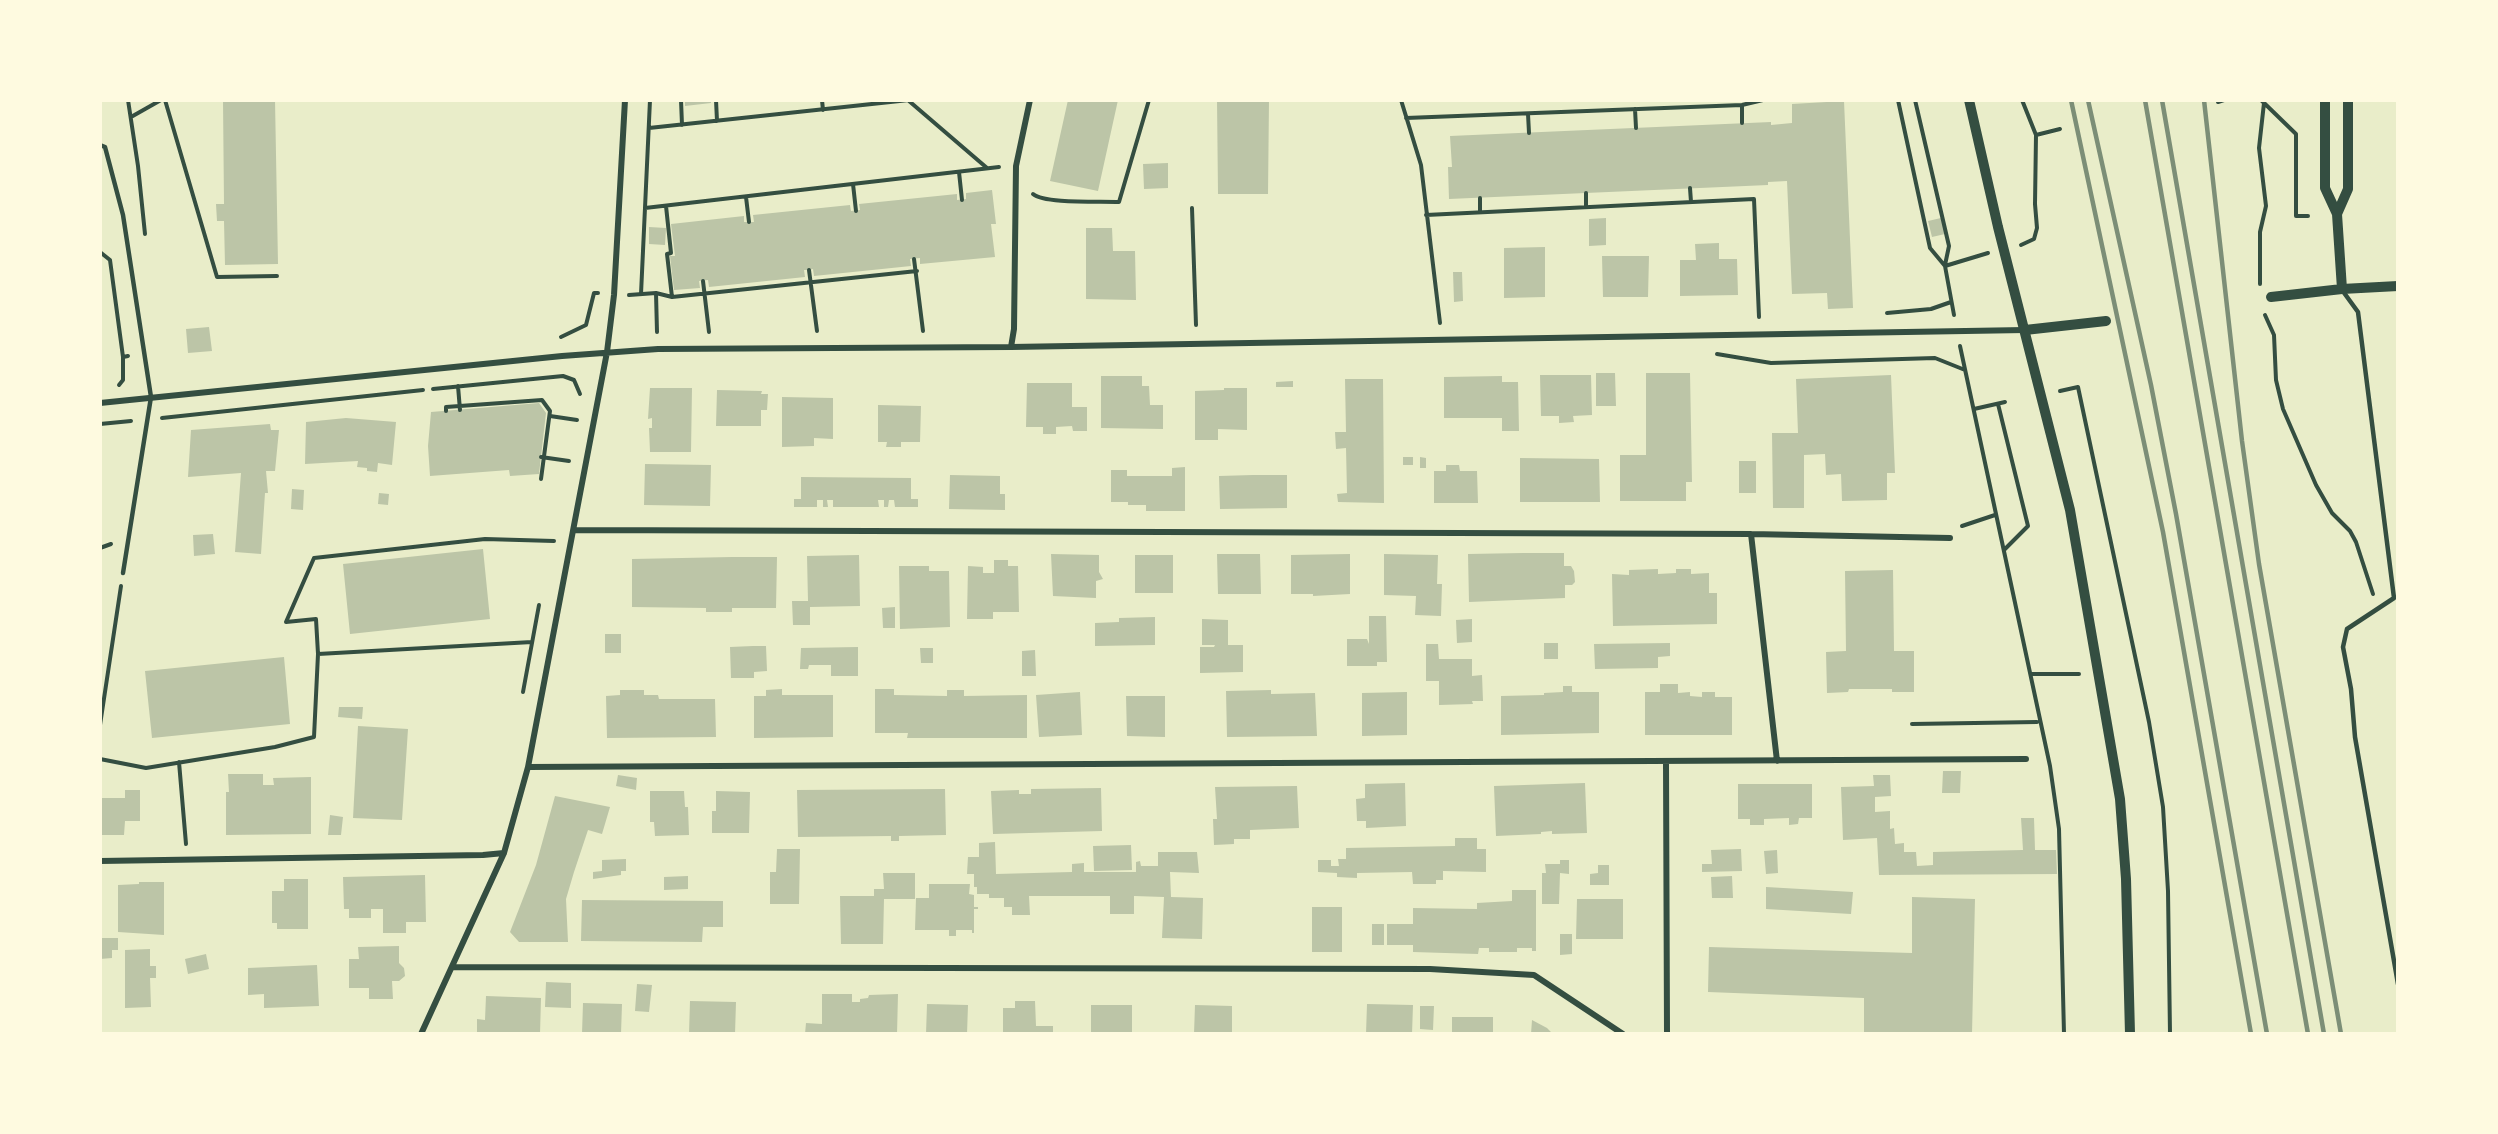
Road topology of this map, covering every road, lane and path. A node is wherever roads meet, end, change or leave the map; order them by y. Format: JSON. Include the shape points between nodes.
{"nodes":[{"id":1,"x":161,"y":100,"type":"edge"},
{"id":2,"x":165,"y":100,"type":"edge"},
{"id":3,"x":625,"y":100,"type":"edge"},
{"id":4,"x":650,"y":100,"type":"edge"},
{"id":5,"x":681,"y":100,"type":"edge"},
{"id":6,"x":716,"y":100,"type":"edge"},
{"id":7,"x":822,"y":100,"type":"edge"},
{"id":8,"x":909,"y":100,"type":"edge"},
{"id":9,"x":1030,"y":100,"type":"edge"},
{"id":10,"x":1149,"y":100,"type":"edge"},
{"id":11,"x":1401,"y":100,"type":"edge"},
{"id":12,"x":1763,"y":100,"type":"edge"},
{"id":13,"x":1898,"y":100,"type":"edge"},
{"id":14,"x":1915,"y":100,"type":"edge"},
{"id":15,"x":1969,"y":100,"type":"edge"},
{"id":16,"x":2022,"y":100,"type":"edge"},
{"id":17,"x":2224,"y":100,"type":"edge"},
{"id":18,"x":2325,"y":100,"type":"edge"},
{"id":19,"x":2348,"y":100,"type":"edge"},
{"id":20,"x":2218,"y":102,"type":"edge"},
{"id":21,"x":2262,"y":102,"type":"edge"},
{"id":22,"x":1742,"y":105,"type":"junction"},
{"id":23,"x":1635,"y":109,"type":"junction"},
{"id":24,"x":823,"y":110,"type":"junction"},
{"id":25,"x":1528,"y":114,"type":"junction"},
{"id":26,"x":131,"y":117,"type":"dead end"},
{"id":27,"x":1406,"y":118,"type":"junction"},
{"id":28,"x":717,"y":121,"type":"junction"},
{"id":29,"x":1742,"y":123,"type":"dead end"},
{"id":30,"x":682,"y":125,"type":"junction"},
{"id":31,"x":649,"y":128,"type":"junction"},
{"id":32,"x":1636,"y":128,"type":"dead end"},
{"id":33,"x":2060,"y":129,"type":"dead end"},
{"id":34,"x":1529,"y":133,"type":"dead end"},
{"id":35,"x":2036,"y":135,"type":"junction"},
{"id":36,"x":100,"y":145,"type":"edge"},
{"id":37,"x":1016,"y":166,"type":"junction"},
{"id":38,"x":988,"y":168,"type":"junction"},
{"id":39,"x":959,"y":172,"type":"junction"},
{"id":40,"x":853,"y":184,"type":"junction"},
{"id":41,"x":1690,"y":189,"type":"dead end"},
{"id":42,"x":1586,"y":193,"type":"dead end"},
{"id":43,"x":746,"y":197,"type":"junction"},
{"id":44,"x":1480,"y":198,"type":"dead end"},
{"id":45,"x":962,"y":200,"type":"dead end"},
{"id":46,"x":1691,"y":202,"type":"junction"},
{"id":47,"x":666,"y":206,"type":"junction"},
{"id":48,"x":1586,"y":207,"type":"junction"},
{"id":49,"x":645,"y":208,"type":"junction"},
{"id":50,"x":1192,"y":208,"type":"dead end"},
{"id":51,"x":856,"y":211,"type":"dead end"},
{"id":52,"x":1480,"y":211,"type":"junction"},
{"id":53,"x":2337,"y":214,"type":"junction"},
{"id":54,"x":1426,"y":215,"type":"junction"},
{"id":55,"x":2308,"y":216,"type":"dead end"},
{"id":56,"x":749,"y":222,"type":"dead end"},
{"id":57,"x":2026,"y":243,"type":"dead end"},
{"id":58,"x":1983,"y":254,"type":"dead end"},
{"id":59,"x":914,"y":259,"type":"dead end"},
{"id":60,"x":1945,"y":266,"type":"junction"},
{"id":61,"x":809,"y":270,"type":"dead end"},
{"id":62,"x":917,"y":271,"type":"junction"},
{"id":63,"x":277,"y":276,"type":"dead end"},
{"id":64,"x":703,"y":281,"type":"dead end"},
{"id":65,"x":810,"y":282,"type":"junction"},
{"id":66,"x":2397,"y":286,"type":"edge"},
{"id":67,"x":2342,"y":289,"type":"junction"},
{"id":68,"x":594,"y":293,"type":"dead end"},
{"id":69,"x":656,"y":293,"type":"junction"},
{"id":70,"x":705,"y":293,"type":"junction"},
{"id":71,"x":2267,"y":296,"type":"joint"},
{"id":72,"x":672,"y":297,"type":"junction"},
{"id":73,"x":2264,"y":306,"type":"dead end"},
{"id":74,"x":1952,"y":307,"type":"dead end"},
{"id":75,"x":1759,"y":317,"type":"dead end"},
{"id":76,"x":2106,"y":321,"type":"dead end"},
{"id":77,"x":1440,"y":323,"type":"dead end"},
{"id":78,"x":1196,"y":325,"type":"dead end"},
{"id":79,"x":2025,"y":330,"type":"junction"},
{"id":80,"x":657,"y":332,"type":"dead end"},
{"id":81,"x":709,"y":332,"type":"dead end"},
{"id":82,"x":817,"y":332,"type":"dead end"},
{"id":83,"x":923,"y":332,"type":"dead end"},
{"id":84,"x":552,"y":339,"type":"dead end"},
{"id":85,"x":1011,"y":347,"type":"junction"},
{"id":86,"x":607,"y":352,"type":"junction"},
{"id":87,"x":1962,"y":355,"type":"dead end"},
{"id":88,"x":123,"y":357,"type":"dead end"},
{"id":89,"x":458,"y":386,"type":"junction"},
{"id":90,"x":117,"y":387,"type":"dead end"},
{"id":91,"x":2060,"y":391,"type":"dead end"},
{"id":92,"x":151,"y":397,"type":"junction"},
{"id":93,"x":581,"y":402,"type":"dead end"},
{"id":94,"x":2006,"y":402,"type":"dead end"},
{"id":95,"x":100,"y":403,"type":"edge"},
{"id":96,"x":1998,"y":404,"type":"junction"},
{"id":97,"x":460,"y":408,"type":"junction"},
{"id":98,"x":1974,"y":409,"type":"junction"},
{"id":99,"x":446,"y":411,"type":"dead end"},
{"id":100,"x":579,"y":411,"type":"dead end"},
{"id":101,"x":175,"y":416,"type":"dead end"},
{"id":102,"x":550,"y":416,"type":"junction"},
{"id":103,"x":577,"y":420,"type":"junction"},
{"id":104,"x":575,"y":430,"type":"dead end"},
{"id":105,"x":571,"y":451,"type":"dead end"},
{"id":106,"x":542,"y":457,"type":"junction"},
{"id":107,"x":569,"y":461,"type":"junction"},
{"id":108,"x":567,"y":470,"type":"dead end"},
{"id":109,"x":541,"y":479,"type":"dead end"},
{"id":110,"x":1995,"y":515,"type":"junction"},
{"id":111,"x":1953,"y":528,"type":"dead end"},
{"id":112,"x":555,"y":530,"type":"dead end"},
{"id":113,"x":575,"y":530,"type":"junction"},
{"id":114,"x":1751,"y":534,"type":"junction"},
{"id":115,"x":1950,"y":538,"type":"dead end"},
{"id":116,"x":573,"y":540,"type":"junction"},
{"id":117,"x":553,"y":541,"type":"junction"},
{"id":118,"x":2004,"y":550,"type":"junction"},
{"id":119,"x":550,"y":552,"type":"dead end"},
{"id":120,"x":123,"y":573,"type":"joint"},
{"id":121,"x":541,"y":597,"type":"dead end"},
{"id":122,"x":2379,"y":609,"type":"junction"},
{"id":123,"x":554,"y":639,"type":"junction"},
{"id":124,"x":531,"y":642,"type":"junction"},
{"id":125,"x":318,"y":654,"type":"junction"},
{"id":126,"x":2032,"y":674,"type":"junction"},
{"id":127,"x":2098,"y":675,"type":"junction"},
{"id":128,"x":522,"y":697,"type":"dead end"},
{"id":129,"x":2037,"y":722,"type":"dead end"},
{"id":130,"x":100,"y":724,"type":"edge"},
{"id":131,"x":1912,"y":724,"type":"dead end"},
{"id":132,"x":100,"y":759,"type":"edge"},
{"id":133,"x":2026,"y":759,"type":"dead end"},
{"id":134,"x":1666,"y":761,"type":"junction"},
{"id":135,"x":1777,"y":761,"type":"junction"},
{"id":136,"x":179,"y":762,"type":"junction"},
{"id":137,"x":2050,"y":766,"type":"junction"},
{"id":138,"x":528,"y":767,"type":"junction"},
{"id":139,"x":2043,"y":767,"type":"dead end"},
{"id":140,"x":504,"y":853,"type":"junction"},
{"id":141,"x":187,"y":860,"type":"junction"},
{"id":142,"x":100,"y":861,"type":"edge"},
{"id":143,"x":453,"y":967,"type":"junction"},
{"id":144,"x":2397,"y":984,"type":"edge"},
{"id":145,"x":421,"y":1034,"type":"edge"},
{"id":146,"x":1623,"y":1034,"type":"edge"},
{"id":147,"x":1667,"y":1034,"type":"edge"},
{"id":148,"x":2064,"y":1034,"type":"edge"},
{"id":149,"x":2130,"y":1034,"type":"edge"},
{"id":150,"x":2170,"y":1034,"type":"edge"}],
"edges":[{"from":1,"to":26,"type":"path"},
{"from":2,"to":63,"type":"path","via":[[217,277]]},
{"from":3,"to":86,"type":"street"},
{"from":4,"to":31,"type":"path"},
{"from":5,"to":30,"type":"path"},
{"from":6,"to":28,"type":"path"},
{"from":7,"to":24,"type":"path"},
{"from":8,"to":24,"type":"path"},
{"from":8,"to":38,"type":"path"},
{"from":9,"to":37,"type":"street"},
{"from":10,"to":37,"type":"path","via":[[1119,202],[1035,197],[1027,187],[1026,167]]},
{"from":11,"to":27,"type":"path"},
{"from":12,"to":22,"type":"path"},
{"from":13,"to":60,"type":"path","via":[[1930,248]]},
{"from":14,"to":60,"type":"path","via":[[1949,246]]},
{"from":15,"to":79,"type":"street"},
{"from":16,"to":35,"type":"path"},
{"from":17,"to":20,"type":"path"},
{"from":18,"to":53,"type":"street","via":[[2325,188]]},
{"from":19,"to":53,"type":"street","via":[[2348,189]]},
{"from":21,"to":55,"type":"path","via":[[2296,134],[2296,216]]},
{"from":21,"to":71,"type":"path","via":[[2259,148],[2266,206],[2260,232],[2259,274]]},
{"from":22,"to":23,"type":"path"},
{"from":22,"to":29,"type":"path"},
{"from":23,"to":25,"type":"path"},
{"from":23,"to":32,"type":"path"},
{"from":24,"to":28,"type":"path"},
{"from":25,"to":27,"type":"path"},
{"from":25,"to":34,"type":"path"},
{"from":27,"to":54,"type":"path","via":[[1421,165]]},
{"from":28,"to":30,"type":"path"},
{"from":30,"to":31,"type":"path"},
{"from":31,"to":49,"type":"path"},
{"from":33,"to":35,"type":"path"},
{"from":35,"to":57,"type":"path","via":[[2037,228],[2034,239]]},
{"from":36,"to":92,"type":"lane","via":[[105,147],[123,215]]},
{"from":37,"to":38,"type":"path"},
{"from":37,"to":85,"type":"street"},
{"from":38,"to":39,"type":"path"},
{"from":39,"to":40,"type":"path"},
{"from":39,"to":45,"type":"path"},
{"from":40,"to":43,"type":"path"},
{"from":40,"to":51,"type":"path"},
{"from":41,"to":46,"type":"path"},
{"from":42,"to":48,"type":"path"},
{"from":43,"to":47,"type":"path"},
{"from":43,"to":56,"type":"path"},
{"from":44,"to":52,"type":"path"},
{"from":46,"to":48,"type":"path"},
{"from":46,"to":75,"type":"path","via":[[1754,199]]},
{"from":47,"to":49,"type":"path"},
{"from":47,"to":72,"type":"path"},
{"from":48,"to":52,"type":"path"},
{"from":49,"to":69,"type":"path","via":[[641,294]]},
{"from":50,"to":78,"type":"path"},
{"from":52,"to":54,"type":"path"},
{"from":53,"to":67,"type":"street"},
{"from":54,"to":77,"type":"path"},
{"from":58,"to":60,"type":"path"},
{"from":59,"to":62,"type":"path"},
{"from":60,"to":74,"type":"path"},
{"from":61,"to":65,"type":"path"},
{"from":62,"to":65,"type":"path"},
{"from":62,"to":83,"type":"path"},
{"from":64,"to":70,"type":"path"},
{"from":65,"to":70,"type":"path"},
{"from":65,"to":82,"type":"path"},
{"from":66,"to":67,"type":"street"},
{"from":67,"to":71,"type":"street"},
{"from":67,"to":122,"type":"lane","via":[[2358,312],[2394,598]]},
{"from":68,"to":84,"type":"path","via":[[586,325]]},
{"from":69,"to":72,"type":"path"},
{"from":69,"to":80,"type":"path"},
{"from":70,"to":72,"type":"path"},
{"from":70,"to":81,"type":"path"},
{"from":73,"to":122,"type":"path","via":[[2274,335],[2276,380],[2283,410],[2316,485],[2356,542]]},
{"from":76,"to":79,"type":"street"},
{"from":79,"to":85,"type":"street"},
{"from":79,"to":127,"type":"street","via":[[2070,510]]},
{"from":85,"to":86,"type":"street"},
{"from":86,"to":92,"type":"street"},
{"from":86,"to":113,"type":"street"},
{"from":87,"to":98,"type":"path"},
{"from":88,"to":90,"type":"path","via":[[123,380]]},
{"from":89,"to":93,"type":"path","via":[[563,376],[574,380]]},
{"from":89,"to":97,"type":"path"},
{"from":89,"to":101,"type":"path"},
{"from":91,"to":150,"type":"path","via":[[2078,387],[2163,807]]},
{"from":92,"to":95,"type":"street"},
{"from":92,"to":120,"type":"lane"},
{"from":94,"to":96,"type":"path"},
{"from":96,"to":98,"type":"path"},
{"from":96,"to":118,"type":"path","via":[[2028,526]]},
{"from":97,"to":99,"type":"path","via":[[446,407]]},
{"from":97,"to":102,"type":"path","via":[[542,400]]},
{"from":98,"to":110,"type":"path"},
{"from":100,"to":103,"type":"path"},
{"from":102,"to":103,"type":"path"},
{"from":102,"to":106,"type":"path"},
{"from":103,"to":104,"type":"path"},
{"from":105,"to":107,"type":"path"},
{"from":106,"to":107,"type":"path"},
{"from":106,"to":109,"type":"path"},
{"from":107,"to":108,"type":"path"},
{"from":110,"to":111,"type":"path"},
{"from":110,"to":118,"type":"path"},
{"from":112,"to":117,"type":"path"},
{"from":113,"to":114,"type":"street"},
{"from":113,"to":116,"type":"street"},
{"from":114,"to":115,"type":"street"},
{"from":114,"to":135,"type":"street"},
{"from":116,"to":117,"type":"path"},
{"from":116,"to":123,"type":"street"},
{"from":117,"to":119,"type":"path"},
{"from":117,"to":125,"type":"path","via":[[485,539],[314,558],[286,622],[316,619]]},
{"from":118,"to":126,"type":"path"},
{"from":120,"to":130,"type":"path"},
{"from":121,"to":124,"type":"path"},
{"from":122,"to":144,"type":"lane","via":[[2347,629],[2343,647]]},
{"from":123,"to":124,"type":"path"},
{"from":123,"to":138,"type":"street"},
{"from":124,"to":125,"type":"path"},
{"from":124,"to":128,"type":"path"},
{"from":125,"to":136,"type":"path","via":[[314,737]]},
{"from":126,"to":127,"type":"path"},
{"from":126,"to":137,"type":"path"},
{"from":127,"to":149,"type":"street","via":[[2120,799]]},
{"from":129,"to":131,"type":"path"},
{"from":132,"to":136,"type":"path","via":[[146,768]]},
{"from":133,"to":135,"type":"street"},
{"from":134,"to":135,"type":"street"},
{"from":134,"to":138,"type":"street"},
{"from":134,"to":147,"type":"street"},
{"from":136,"to":141,"type":"path"},
{"from":137,"to":139,"type":"path"},
{"from":137,"to":148,"type":"path","via":[[2059,829]]},
{"from":138,"to":140,"type":"street"},
{"from":140,"to":141,"type":"street"},
{"from":140,"to":143,"type":"street"},
{"from":141,"to":142,"type":"street"},
{"from":143,"to":145,"type":"street"},
{"from":143,"to":146,"type":"street","via":[[1430,969],[1534,975]]}]}
